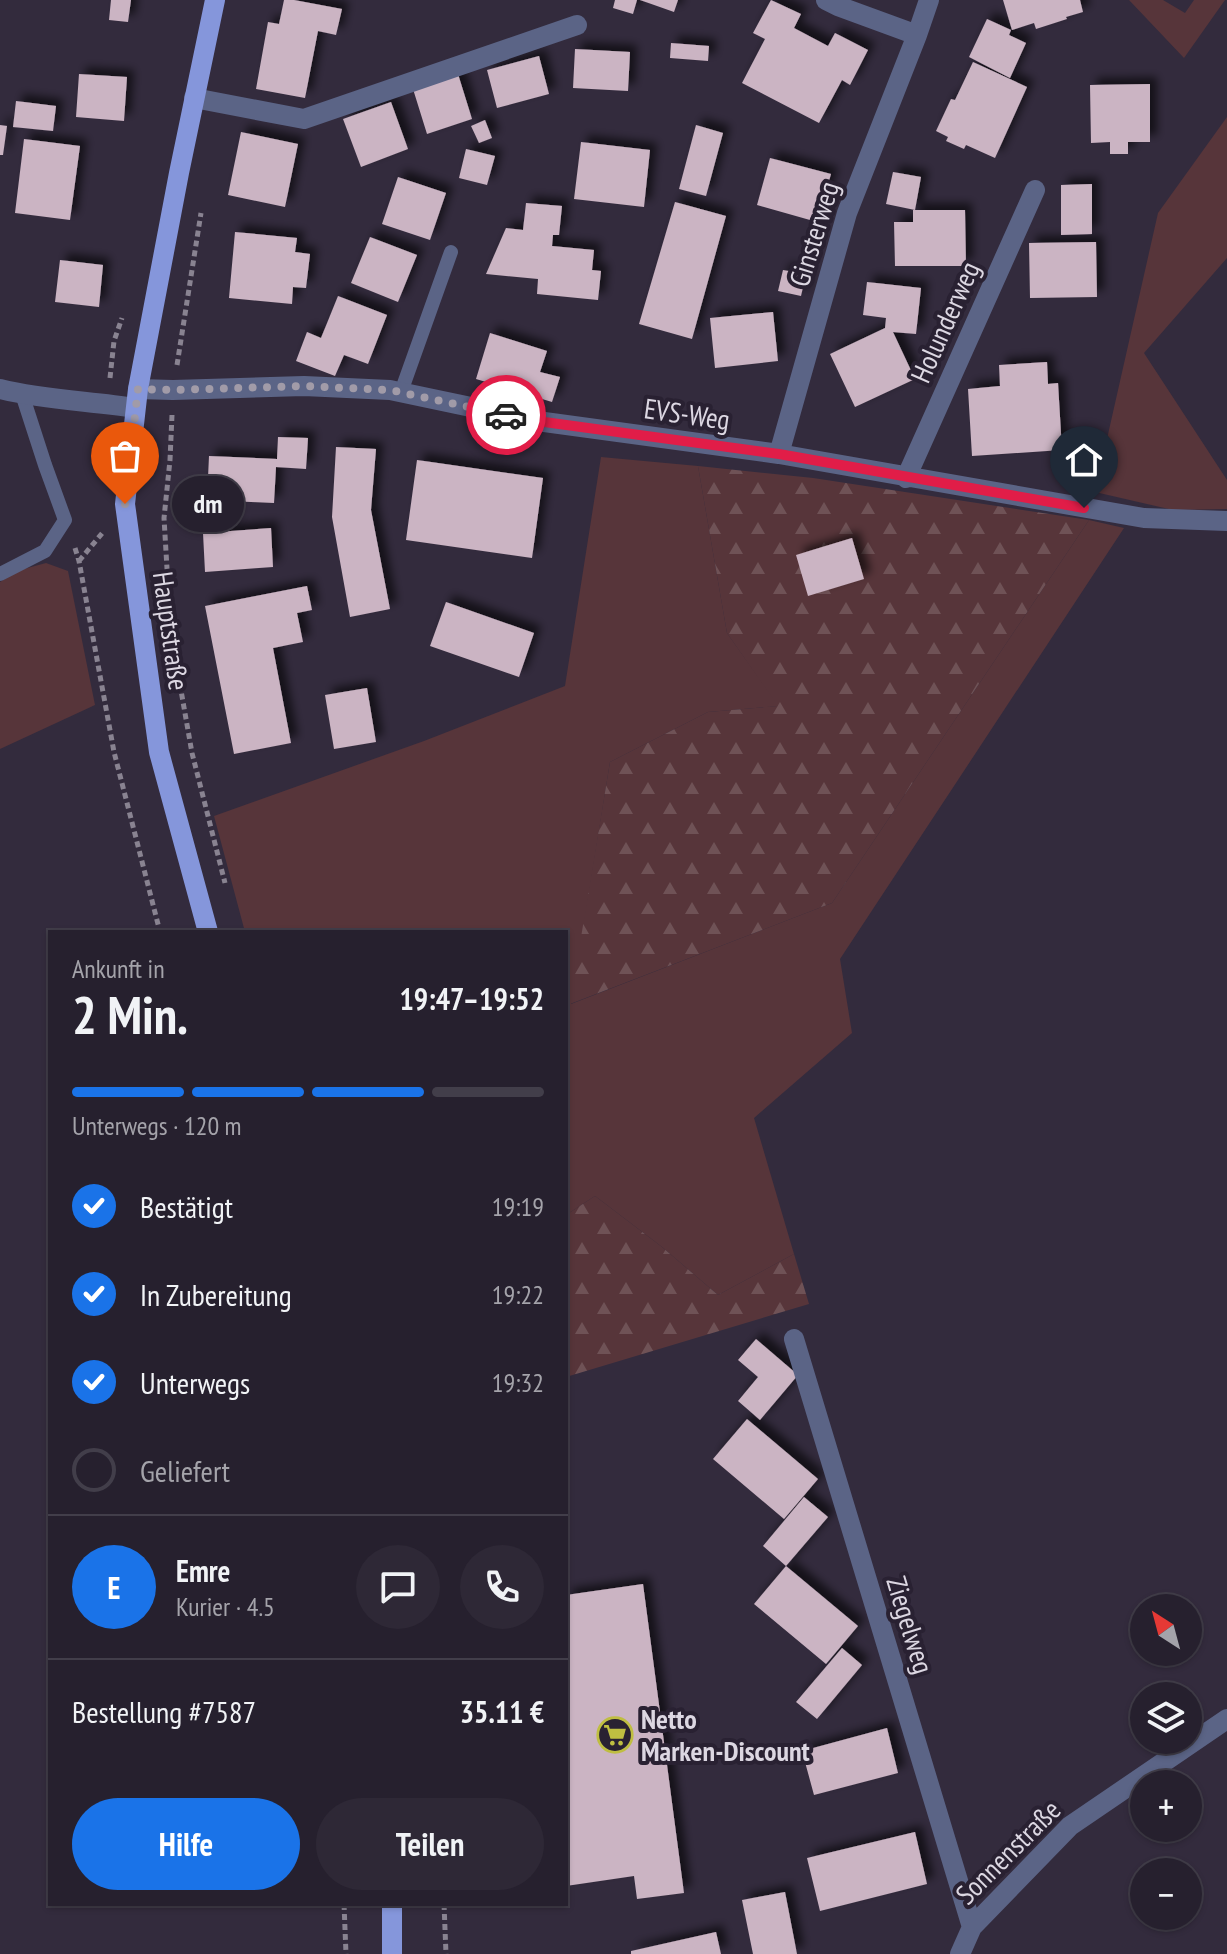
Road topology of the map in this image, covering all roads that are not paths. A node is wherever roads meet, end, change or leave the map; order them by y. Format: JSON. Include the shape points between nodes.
{"nodes":[{"id":1,"x":215,"y":0,"type":"edge"},
{"id":2,"x":826,"y":0,"type":"edge"},
{"id":3,"x":929,"y":0,"type":"edge"},
{"id":4,"x":577,"y":25,"type":"dead end"},
{"id":5,"x":917,"y":35,"type":"junction"},
{"id":6,"x":194,"y":98,"type":"junction"},
{"id":7,"x":1035,"y":190,"type":"dead end"},
{"id":8,"x":451,"y":252,"type":"dead end"},
{"id":9,"x":0,"y":389,"type":"edge"},
{"id":10,"x":401,"y":392,"type":"junction"},
{"id":11,"x":22,"y":394,"type":"junction"},
{"id":12,"x":137,"y":399,"type":"junction"},
{"id":13,"x":779,"y":454,"type":"junction"},
{"id":14,"x":906,"y":478,"type":"junction"},
{"id":15,"x":1227,"y":521,"type":"edge"},
{"id":16,"x":0,"y":574,"type":"edge"},
{"id":17,"x":207,"y":930,"type":"edge"},
{"id":18,"x":794,"y":1339,"type":"dead end"},
{"id":19,"x":1227,"y":1719,"type":"edge"},
{"id":20,"x":392,"y":1906,"type":"edge"},
{"id":21,"x":972,"y":1927,"type":"junction"},
{"id":22,"x":392,"y":1954,"type":"edge"},
{"id":23,"x":960,"y":1954,"type":"edge"}],
"edges":[{"from":1,"to":6,"type":"main road","name":"Hauptstraße"},
{"from":2,"to":5,"type":"street"},
{"from":3,"to":5,"type":"street","name":"Ginsterweg"},
{"from":4,"to":6,"type":"street","via":[[304,119]]},
{"from":5,"to":13,"type":"street","name":"Ginsterweg","via":[[847,213]]},
{"from":6,"to":12,"type":"main road","name":"Hauptstraße"},
{"from":7,"to":14,"type":"street","name":"Holunderweg"},
{"from":8,"to":10,"type":"lane"},
{"from":9,"to":11,"type":"street","name":"EVS-Weg"},
{"from":10,"to":12,"type":"street","name":"EVS-Weg","via":[[304,386],[173,390]]},
{"from":10,"to":13,"type":"street","name":"EVS-Weg","via":[[537,421]]},
{"from":11,"to":12,"type":"street","name":"EVS-Weg","via":[[107,403]]},
{"from":11,"to":16,"type":"lane","via":[[65,520],[45,551]]},
{"from":12,"to":17,"type":"main road","name":"Hauptstraße","via":[[125,504],[159,752]]},
{"from":13,"to":14,"type":"street","name":"EVS-Weg"},
{"from":14,"to":15,"type":"street","name":"EVS-Weg","via":[[1144,518]]},
{"from":18,"to":21,"type":"street","name":"Ziegelweg"},
{"from":19,"to":21,"type":"street","name":"Sonnenstraße","via":[[1070,1826]]},
{"from":20,"to":22,"type":"main road"},
{"from":21,"to":23,"type":"street","name":"Sonnenstraße"}]}
